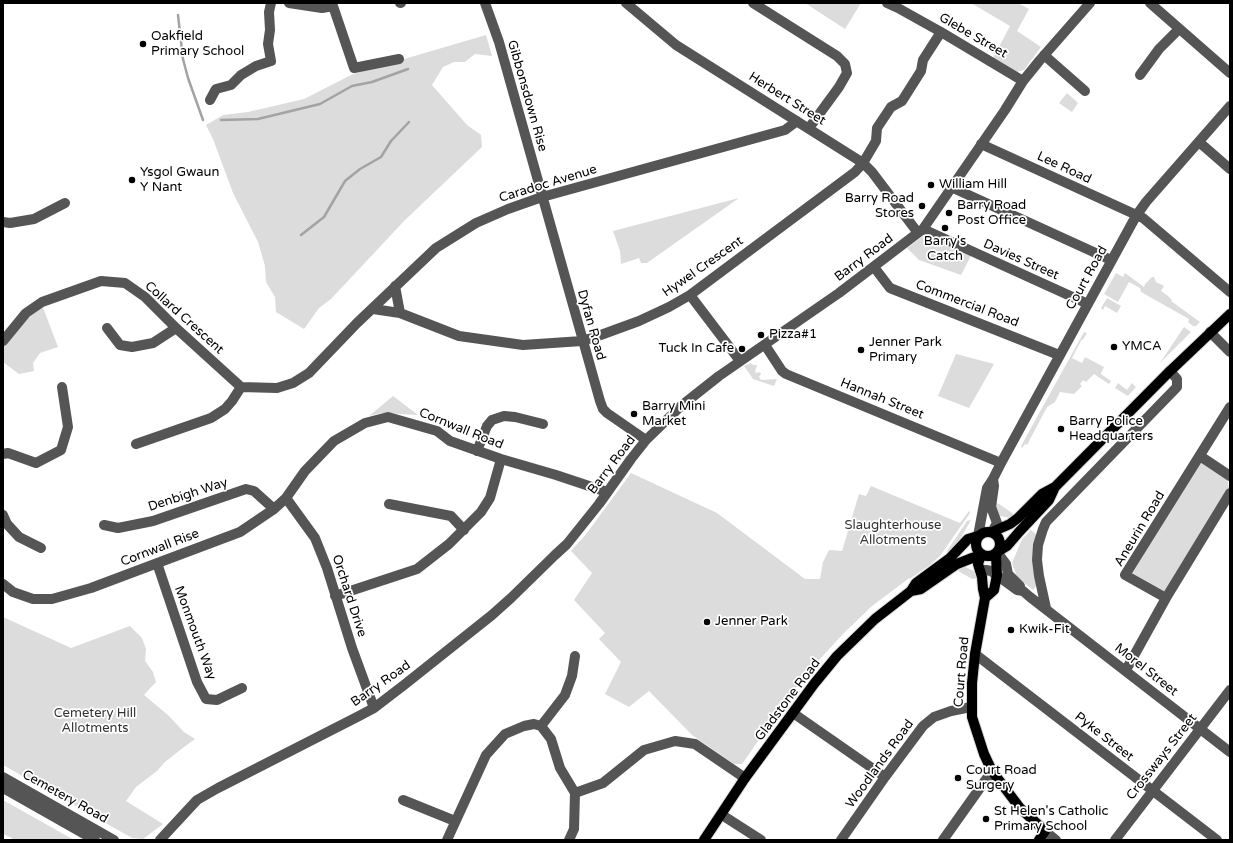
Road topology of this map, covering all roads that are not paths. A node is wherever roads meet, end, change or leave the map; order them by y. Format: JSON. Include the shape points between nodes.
{"nodes":[{"id":1,"x":271,"y":3,"type":"edge"},
{"id":2,"x":289,"y":3,"type":"edge"},
{"id":3,"x":485,"y":3,"type":"edge"},
{"id":4,"x":626,"y":3,"type":"edge"},
{"id":5,"x":753,"y":3,"type":"edge"},
{"id":6,"x":887,"y":3,"type":"edge"},
{"id":7,"x":1089,"y":3,"type":"edge"},
{"id":8,"x":1150,"y":3,"type":"edge"},
{"id":9,"x":333,"y":4,"type":"edge"},
{"id":10,"x":1179,"y":29,"type":"junction"},
{"id":11,"x":941,"y":32,"type":"junction"},
{"id":12,"x":1044,"y":55,"type":"junction"},
{"id":13,"x":399,"y":59,"type":"dead end"},
{"id":14,"x":1230,"y":73,"type":"edge"},
{"id":15,"x":1140,"y":75,"type":"dead end"},
{"id":16,"x":1023,"y":81,"type":"junction"},
{"id":17,"x":1085,"y":91,"type":"dead end"},
{"id":18,"x":210,"y":100,"type":"dead end"},
{"id":19,"x":1230,"y":106,"type":"edge"},
{"id":20,"x":798,"y":120,"type":"junction"},
{"id":21,"x":809,"y":128,"type":"junction"},
{"id":22,"x":1199,"y":142,"type":"junction"},
{"id":23,"x":981,"y":144,"type":"junction"},
{"id":24,"x":863,"y":163,"type":"junction"},
{"id":25,"x":1230,"y":169,"type":"edge"},
{"id":26,"x":951,"y":187,"type":"junction"},
{"id":27,"x":542,"y":197,"type":"junction"},
{"id":28,"x":65,"y":204,"type":"dead end"},
{"id":29,"x":1136,"y":216,"type":"junction"},
{"id":30,"x":3,"y":222,"type":"edge"},
{"id":31,"x":920,"y":231,"type":"junction"},
{"id":32,"x":1111,"y":260,"type":"junction"},
{"id":33,"x":874,"y":267,"type":"junction"},
{"id":34,"x":395,"y":286,"type":"junction"},
{"id":35,"x":1230,"y":292,"type":"edge"},
{"id":36,"x":690,"y":295,"type":"junction"},
{"id":37,"x":1088,"y":304,"type":"junction"},
{"id":38,"x":373,"y":309,"type":"junction"},
{"id":39,"x":400,"y":313,"type":"junction"},
{"id":40,"x":1230,"y":314,"type":"edge"},
{"id":41,"x":107,"y":328,"type":"dead end"},
{"id":42,"x":176,"y":328,"type":"junction"},
{"id":43,"x":1210,"y":332,"type":"junction"},
{"id":44,"x":582,"y":340,"type":"junction"},
{"id":45,"x":3,"y":341,"type":"edge"},
{"id":46,"x":765,"y":345,"type":"junction"},
{"id":47,"x":1230,"y":352,"type":"edge"},
{"id":48,"x":1059,"y":355,"type":"junction"},
{"id":49,"x":740,"y":361,"type":"junction"},
{"id":50,"x":1170,"y":371,"type":"junction"},
{"id":51,"x":62,"y":387,"type":"dead end"},
{"id":52,"x":241,"y":387,"type":"junction"},
{"id":53,"x":1230,"y":407,"type":"edge"},
{"id":54,"x":543,"y":424,"type":"dead end"},
{"id":55,"x":646,"y":440,"type":"junction"},
{"id":56,"x":136,"y":444,"type":"dead end"},
{"id":57,"x":477,"y":451,"type":"junction"},
{"id":58,"x":3,"y":454,"type":"edge"},
{"id":59,"x":1200,"y":456,"type":"junction"},
{"id":60,"x":501,"y":459,"type":"junction"},
{"id":61,"x":1001,"y":462,"type":"junction"},
{"id":62,"x":1230,"y":476,"type":"edge"},
{"id":63,"x":993,"y":479,"type":"junction"},
{"id":64,"x":1055,"y":487,"type":"junction"},
{"id":65,"x":608,"y":492,"type":"junction"},
{"id":66,"x":1230,"y":493,"type":"edge"},
{"id":67,"x":286,"y":498,"type":"junction"},
{"id":68,"x":389,"y":504,"type":"dead end"},
{"id":69,"x":274,"y":509,"type":"junction"},
{"id":70,"x":3,"y":515,"type":"edge"},
{"id":71,"x":104,"y":525,"type":"dead end"},
{"id":72,"x":464,"y":530,"type":"junction"},
{"id":73,"x":992,"y":532,"type":"junction"},
{"id":74,"x":978,"y":536,"type":"junction"},
{"id":75,"x":41,"y":548,"type":"dead end"},
{"id":76,"x":997,"y":552,"type":"junction"},
{"id":77,"x":981,"y":555,"type":"junction"},
{"id":78,"x":157,"y":562,"type":"junction"},
{"id":79,"x":980,"y":570,"type":"junction"},
{"id":80,"x":997,"y":575,"type":"junction"},
{"id":81,"x":3,"y":584,"type":"edge"},
{"id":82,"x":911,"y":591,"type":"junction"},
{"id":83,"x":1023,"y":591,"type":"junction"},
{"id":84,"x":335,"y":596,"type":"junction"},
{"id":85,"x":985,"y":598,"type":"junction"},
{"id":86,"x":1166,"y":598,"type":"junction"},
{"id":87,"x":1046,"y":608,"type":"junction"},
{"id":88,"x":975,"y":654,"type":"junction"},
{"id":89,"x":575,"y":656,"type":"dead end"},
{"id":90,"x":1126,"y":670,"type":"junction"},
{"id":91,"x":242,"y":688,"type":"dead end"},
{"id":92,"x":1230,"y":690,"type":"edge"},
{"id":93,"x":971,"y":706,"type":"junction"},
{"id":94,"x":374,"y":708,"type":"junction"},
{"id":95,"x":793,"y":713,"type":"junction"},
{"id":96,"x":542,"y":726,"type":"junction"},
{"id":97,"x":1201,"y":729,"type":"junction"},
{"id":98,"x":1230,"y":752,"type":"edge"},
{"id":99,"x":992,"y":771,"type":"junction"},
{"id":100,"x":3,"y":777,"type":"edge"},
{"id":101,"x":885,"y":777,"type":"junction"},
{"id":102,"x":746,"y":778,"type":"junction"},
{"id":103,"x":3,"y":788,"type":"edge"},
{"id":104,"x":1152,"y":791,"type":"junction"},
{"id":105,"x":575,"y":793,"type":"junction"},
{"id":106,"x":403,"y":800,"type":"dead end"},
{"id":107,"x":722,"y":815,"type":"junction"},
{"id":108,"x":455,"y":821,"type":"junction"},
{"id":109,"x":1045,"y":831,"type":"junction"},
{"id":110,"x":95,"y":840,"type":"edge"},
{"id":111,"x":114,"y":840,"type":"edge"},
{"id":112,"x":160,"y":840,"type":"edge"},
{"id":113,"x":447,"y":840,"type":"edge"},
{"id":114,"x":569,"y":840,"type":"edge"},
{"id":115,"x":704,"y":840,"type":"edge"},
{"id":116,"x":761,"y":840,"type":"edge"},
{"id":117,"x":841,"y":840,"type":"edge"},
{"id":118,"x":943,"y":840,"type":"edge"},
{"id":119,"x":1039,"y":840,"type":"edge"},
{"id":120,"x":1056,"y":840,"type":"edge"},
{"id":121,"x":1115,"y":840,"type":"edge"},
{"id":122,"x":1217,"y":840,"type":"edge"}],
"edges":[{"from":1,"to":18,"type":"street","via":[[268,44],[271,61],[256,66],[231,85],[216,89]]},
{"from":2,"to":9,"type":"street","via":[[322,8]]},
{"from":3,"to":27,"type":"street","name":"Gibbonsdown Rise","via":[[499,42]]},
{"from":4,"to":20,"type":"street","name":"Herbert Street","via":[[676,44]]},
{"from":5,"to":21,"type":"street","via":[[837,56],[845,64],[846,72],[839,87]]},
{"from":6,"to":11,"type":"street","name":"Glebe Street"},
{"from":7,"to":12,"type":"street","name":"Barry Road"},
{"from":8,"to":10,"type":"street"},
{"from":9,"to":13,"type":"street","via":[[354,68]]},
{"from":10,"to":14,"type":"street"},
{"from":10,"to":15,"type":"street","via":[[1159,49]]},
{"from":11,"to":16,"type":"street","name":"Glebe Street"},
{"from":11,"to":24,"type":"street","name":"Hywel Crescent","via":[[922,60],[921,71],[902,101],[891,107],[877,128],[876,141]]},
{"from":12,"to":16,"type":"street","name":"Barry Road"},
{"from":12,"to":17,"type":"street"},
{"from":16,"to":23,"type":"street","name":"Barry Road"},
{"from":19,"to":22,"type":"street","name":"Court Road"},
{"from":20,"to":21,"type":"street","name":"Herbert Street"},
{"from":20,"to":27,"type":"street","name":"Caradoc Avenue","via":[[785,130]]},
{"from":21,"to":24,"type":"street","name":"Herbert Street"},
{"from":22,"to":25,"type":"street"},
{"from":22,"to":29,"type":"street","name":"Court Road"},
{"from":23,"to":26,"type":"street","name":"Barry Road"},
{"from":23,"to":29,"type":"street","name":"Lee Road"},
{"from":24,"to":31,"type":"street","name":"Herbert Street"},
{"from":24,"to":36,"type":"street","name":"Hywel Crescent","via":[[830,192]]},
{"from":26,"to":31,"type":"street","name":"Barry Road"},
{"from":26,"to":32,"type":"street"},
{"from":27,"to":34,"type":"street","name":"Caradoc Avenue","via":[[476,223],[436,248]]},
{"from":27,"to":44,"type":"street","name":"Dyfan Road"},
{"from":28,"to":30,"type":"street","via":[[34,219]]},
{"from":29,"to":32,"type":"street","name":"Court Road"},
{"from":29,"to":35,"type":"street","name":"Lee Road","via":[[1143,218]]},
{"from":31,"to":33,"type":"street","name":"Barry Road"},
{"from":31,"to":37,"type":"street","name":"Davies Street"},
{"from":32,"to":37,"type":"street","name":"Court Road"},
{"from":33,"to":46,"type":"street","name":"Barry Road"},
{"from":33,"to":48,"type":"street","name":"Commercial Road","via":[[890,288]]},
{"from":34,"to":38,"type":"street","name":"Caradoc Avenue"},
{"from":34,"to":39,"type":"street"},
{"from":36,"to":44,"type":"street","name":"Hywel Crescent","via":[[639,321]]},
{"from":36,"to":49,"type":"street"},
{"from":37,"to":48,"type":"street","name":"Court Road"},
{"from":38,"to":39,"type":"street","name":"Hywel Crescent"},
{"from":38,"to":52,"type":"street","name":"Caradoc Avenue","via":[[309,373],[293,383],[277,388]]},
{"from":39,"to":44,"type":"street","name":"Hywel Crescent","via":[[459,336],[523,345]]},
{"from":40,"to":43,"type":"main road"},
{"from":41,"to":42,"type":"street","via":[[120,345],[132,347],[153,343]]},
{"from":42,"to":45,"type":"street","name":"Collard Crescent","via":[[145,297],[124,283],[100,281],[42,302],[26,313]]},
{"from":42,"to":52,"type":"street","name":"Collard Crescent"},
{"from":43,"to":47,"type":"street"},
{"from":43,"to":50,"type":"main road"},
{"from":44,"to":55,"type":"street","name":"Dyfan Road","via":[[603,409]]},
{"from":46,"to":49,"type":"street","name":"Barry Road"},
{"from":46,"to":61,"type":"street","name":"Hannah Street","via":[[786,374]]},
{"from":48,"to":61,"type":"street","name":"Court Road"},
{"from":49,"to":55,"type":"street","name":"Barry Road","via":[[701,389]]},
{"from":50,"to":64,"type":"main road"},
{"from":50,"to":87,"type":"street","via":[[1177,379],[1177,387],[1046,522],[1039,537],[1037,560]]},
{"from":51,"to":58,"type":"street","via":[[68,427],[61,450],[36,463],[8,453]]},
{"from":52,"to":56,"type":"street","via":[[225,409],[211,418]]},
{"from":53,"to":59,"type":"street","name":"Aneurin Road"},
{"from":54,"to":57,"type":"street","via":[[504,416],[492,420]]},
{"from":55,"to":65,"type":"street","name":"Barry Road"},
{"from":57,"to":60,"type":"street","name":"Cornwall Road"},
{"from":57,"to":67,"type":"street","name":"Cornwall Road","via":[[450,441],[437,431],[388,416],[365,423],[334,442],[305,471]]},
{"from":59,"to":62,"type":"street"},
{"from":59,"to":86,"type":"street","name":"Aneurin Road","via":[[1124,576]]},
{"from":60,"to":65,"type":"street","name":"Cornwall Road"},
{"from":60,"to":72,"type":"street","via":[[490,498],[482,512]]},
{"from":61,"to":63,"type":"street","name":"Court Road"},
{"from":63,"to":73,"type":"street","name":"Court Road","via":[[991,508],[997,523]]},
{"from":63,"to":74,"type":"street","name":"Court Road","via":[[987,488]]},
{"from":64,"to":73,"type":"main road","via":[[1042,494],[1010,524]]},
{"from":64,"to":76,"type":"main road","via":[[1049,500],[1007,546]]},
{"from":65,"to":94,"type":"street","name":"Barry Road","via":[[567,544],[511,598]]},
{"from":66,"to":86,"type":"street"},
{"from":67,"to":69,"type":"street","name":"Cornwall Rise"},
{"from":67,"to":84,"type":"street","name":"Orchard Drive","via":[[315,538]]},
{"from":68,"to":72,"type":"street","via":[[451,516]]},
{"from":69,"to":71,"type":"street","name":"Denbigh Way","via":[[254,491],[246,489],[153,521],[118,528]]},
{"from":69,"to":78,"type":"street","name":"Cornwall Rise","via":[[240,532]]},
{"from":70,"to":75,"type":"street","via":[[7,524],[19,537]]},
{"from":72,"to":84,"type":"street","via":[[417,569]]},
{"from":73,"to":74,"type":"main road","via":[[984,532]]},
{"from":73,"to":76,"type":"main road","name":"Court Road","via":[[1000,541]]},
{"from":74,"to":77,"type":"main road","name":"Court Road","via":[[975,546]]},
{"from":74,"to":82,"type":"main road","name":"Gladstone Road","via":[[968,538],[950,558],[916,583]]},
{"from":76,"to":77,"type":"main road","via":[[990,556]]},
{"from":76,"to":80,"type":"main road","name":"Court Road"},
{"from":76,"to":83,"type":"street","name":"Morel Street","via":[[1006,564],[1008,574]]},
{"from":77,"to":79,"type":"main road","name":"Court Road","via":[[978,564]]},
{"from":77,"to":82,"type":"main road","name":"Gladstone Road","via":[[957,564],[921,589]]},
{"from":78,"to":81,"type":"street","name":"Cornwall Rise","via":[[78,592],[52,599],[33,599],[13,592]]},
{"from":78,"to":91,"type":"street","name":"Monmouth Way","via":[[197,682],[206,698],[217,700]]},
{"from":79,"to":80,"type":"street","name":"Morel Street"},
{"from":79,"to":85,"type":"main road","name":"Court Road"},
{"from":80,"to":83,"type":"street","name":"Morel Street","via":[[1017,590]]},
{"from":80,"to":85,"type":"main road","name":"Court Road","via":[[994,590]]},
{"from":82,"to":95,"type":"main road","name":"Gladstone Road","via":[[848,644]]},
{"from":83,"to":87,"type":"street","name":"Morel Street"},
{"from":84,"to":94,"type":"street","name":"Orchard Drive"},
{"from":85,"to":88,"type":"main road","name":"Court Road"},
{"from":86,"to":90,"type":"street"},
{"from":87,"to":90,"type":"street","name":"Morel Street"},
{"from":88,"to":93,"type":"main road","name":"Court Road"},
{"from":88,"to":104,"type":"street","name":"Pyke Street"},
{"from":89,"to":96,"type":"street","via":[[572,676],[565,695]]},
{"from":90,"to":97,"type":"street","name":"Morel Street"},
{"from":92,"to":97,"type":"street","name":"Crossways Street"},
{"from":93,"to":99,"type":"main road","name":"Court Road","via":[[974,727]]},
{"from":93,"to":101,"type":"street","name":"Woodlands Road","via":[[934,717],[923,726]]},
{"from":94,"to":112,"type":"street","name":"Barry Road","via":[[204,796],[193,804]]},
{"from":95,"to":101,"type":"street"},
{"from":95,"to":102,"type":"main road","name":"Gladstone Road"},
{"from":96,"to":105,"type":"street","via":[[551,739],[560,768]]},
{"from":96,"to":108,"type":"street","via":[[524,726],[505,734],[486,754]]},
{"from":97,"to":98,"type":"street","name":"Morel Street"},
{"from":97,"to":104,"type":"street","name":"Crossways Street"},
{"from":99,"to":109,"type":"main road","name":"Court Road","via":[[1020,808]]},
{"from":99,"to":118,"type":"street"},
{"from":100,"to":111,"type":"street","name":"Cemetery Road"},
{"from":101,"to":117,"type":"street","name":"Woodlands Road"},
{"from":102,"to":105,"type":"street","via":[[695,744],[675,741],[644,750],[603,783]]},
{"from":102,"to":107,"type":"main road","name":"Gladstone Road"},
{"from":103,"to":110,"type":"street","name":"Cemetery Road"},
{"from":104,"to":121,"type":"street","name":"Crossways Street"},
{"from":104,"to":122,"type":"street","name":"Pyke Street"},
{"from":105,"to":114,"type":"street","via":[[574,829]]},
{"from":106,"to":108,"type":"street"},
{"from":107,"to":115,"type":"main road","name":"Gladstone Road"},
{"from":107,"to":116,"type":"street"},
{"from":108,"to":113,"type":"street"},
{"from":109,"to":119,"type":"main road"},
{"from":109,"to":120,"type":"street","name":"Court Road"}]}
